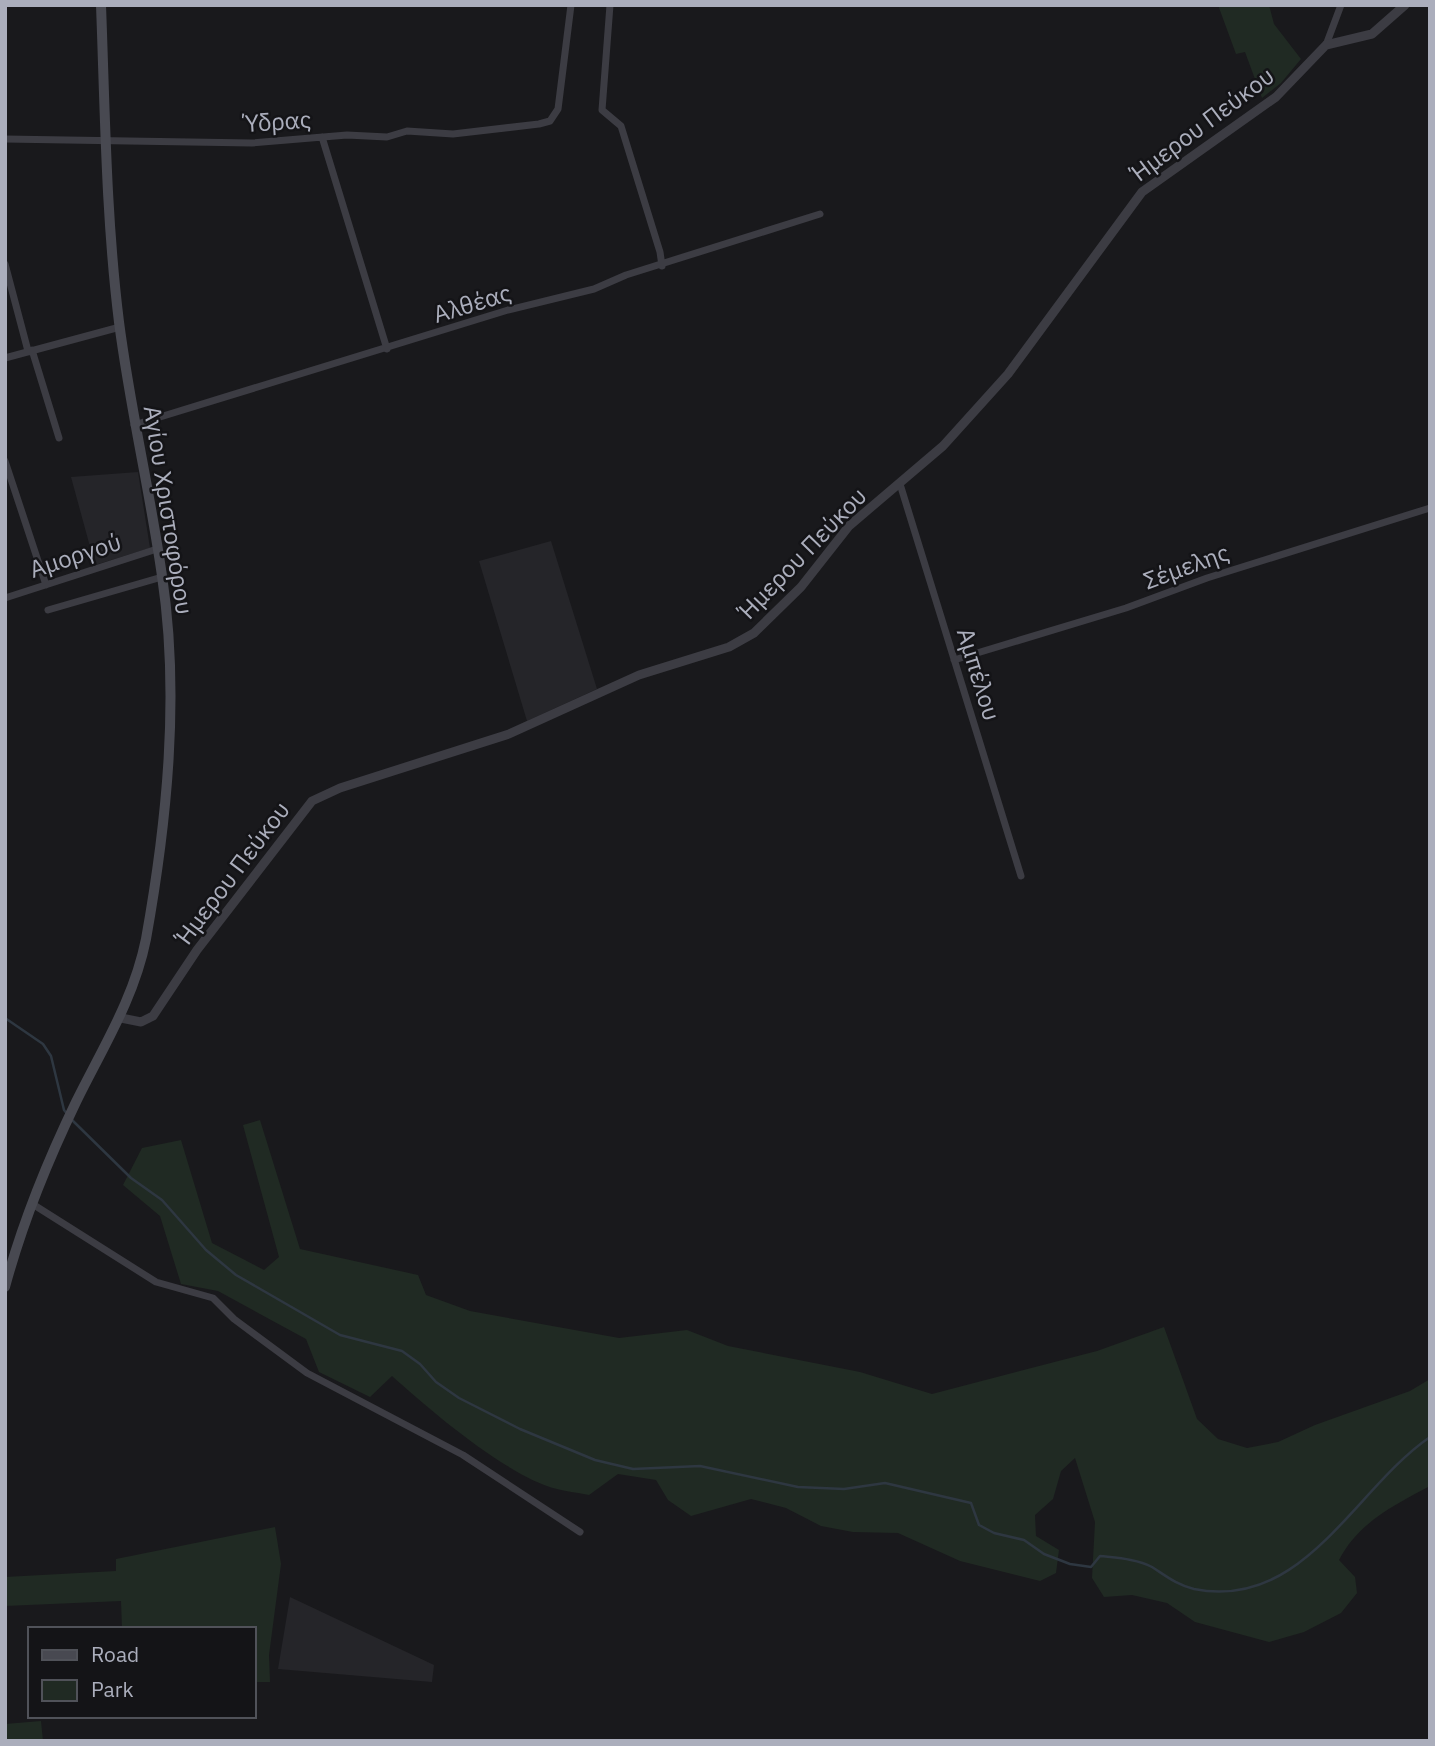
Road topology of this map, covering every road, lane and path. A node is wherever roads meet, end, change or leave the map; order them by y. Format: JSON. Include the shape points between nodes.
{"nodes":[{"id":1,"x":101,"y":5,"type":"edge"},
{"id":2,"x":571,"y":5,"type":"edge"},
{"id":3,"x":610,"y":5,"type":"edge"},
{"id":4,"x":1340,"y":5,"type":"edge"},
{"id":5,"x":1405,"y":5,"type":"edge"},
{"id":6,"x":1326,"y":45,"type":"junction"},
{"id":7,"x":322,"y":137,"type":"junction"},
{"id":8,"x":5,"y":139,"type":"edge"},
{"id":9,"x":106,"y":139,"type":"junction"},
{"id":10,"x":820,"y":214,"type":"dead end"},
{"id":11,"x":5,"y":264,"type":"edge"},
{"id":12,"x":662,"y":265,"type":"junction"},
{"id":13,"x":120,"y":327,"type":"junction"},
{"id":14,"x":387,"y":349,"type":"junction"},
{"id":15,"x":30,"y":350,"type":"junction"},
{"id":16,"x":5,"y":358,"type":"edge"},
{"id":17,"x":134,"y":425,"type":"junction"},
{"id":18,"x":60,"y":438,"type":"dead end"},
{"id":19,"x":5,"y":461,"type":"edge"},
{"id":20,"x":900,"y":484,"type":"junction"},
{"id":21,"x":1430,"y":508,"type":"edge"},
{"id":22,"x":157,"y":549,"type":"junction"},
{"id":23,"x":162,"y":576,"type":"junction"},
{"id":24,"x":46,"y":585,"type":"junction"},
{"id":25,"x":5,"y":598,"type":"edge"},
{"id":26,"x":48,"y":610,"type":"dead end"},
{"id":27,"x":954,"y":660,"type":"junction"},
{"id":28,"x":1021,"y":876,"type":"dead end"},
{"id":29,"x":121,"y":1018,"type":"junction"},
{"id":30,"x":34,"y":1205,"type":"junction"},
{"id":31,"x":9,"y":1257,"type":"edge"},
{"id":32,"x":5,"y":1287,"type":"edge"},
{"id":33,"x":580,"y":1532,"type":"dead end"}],
"edges":[{"from":1,"to":9,"type":"main road","name":"Αγίου Χριστοφόρου"},
{"from":2,"to":7,"type":"street","name":"Ύδρας","via":[[559,103],[550,121],[488,132]]},
{"from":3,"to":12,"type":"street","via":[[601,110],[620,124]]},
{"from":4,"to":6,"type":"street"},
{"from":5,"to":6,"type":"street","via":[[1372,34]]},
{"from":6,"to":20,"type":"street","name":"Ήμερου Πεύκου","via":[[1276,97],[1142,192],[1029,349],[943,446]]},
{"from":7,"to":9,"type":"street","name":"Ύδρας","via":[[252,143]]},
{"from":7,"to":14,"type":"street"},
{"from":8,"to":9,"type":"street","name":"Ύδρας"},
{"from":9,"to":13,"type":"main road","name":"Αγίου Χριστοφόρου"},
{"from":10,"to":12,"type":"street","name":"Αλθέας"},
{"from":11,"to":15,"type":"street"},
{"from":12,"to":14,"type":"street","name":"Αλθέας"},
{"from":13,"to":15,"type":"street"},
{"from":13,"to":17,"type":"main road","name":"Αγίου Χριστοφόρου"},
{"from":14,"to":17,"type":"street","name":"Αλθέας"},
{"from":15,"to":16,"type":"street"},
{"from":15,"to":18,"type":"street"},
{"from":17,"to":22,"type":"main road","name":"Αγίου Χριστοφόρου"},
{"from":19,"to":24,"type":"street"},
{"from":20,"to":27,"type":"street","name":"Αμπέλου"},
{"from":20,"to":29,"type":"street","name":"Ήμερου Πεύκου","via":[[849,526],[801,587],[765,624],[739,642],[639,675],[509,734],[312,801],[197,950],[153,1016],[141,1022]]},
{"from":21,"to":27,"type":"street","name":"Σέμελης"},
{"from":22,"to":23,"type":"main road","name":"Αγίου Χριστοφόρου"},
{"from":22,"to":24,"type":"street","name":"Αμοργού"},
{"from":23,"to":26,"type":"street"},
{"from":23,"to":29,"type":"main road","name":"Αγίου Χριστοφόρου","via":[[169,732],[164,806],[146,936],[133,992]]},
{"from":24,"to":25,"type":"street","name":"Αμοργού"},
{"from":27,"to":28,"type":"street","name":"Αμπέλου"},
{"from":29,"to":30,"type":"main road","name":"Αγίου Χριστοφόρου","via":[[75,1104]]},
{"from":30,"to":31,"type":"main road","name":"Αγίου Χριστοφόρου"},
{"from":30,"to":33,"type":"street","via":[[156,1283],[213,1298],[307,1373],[463,1455]]},
{"from":31,"to":32,"type":"main road","name":"Αγίου Χριστοφόρου"}]}
